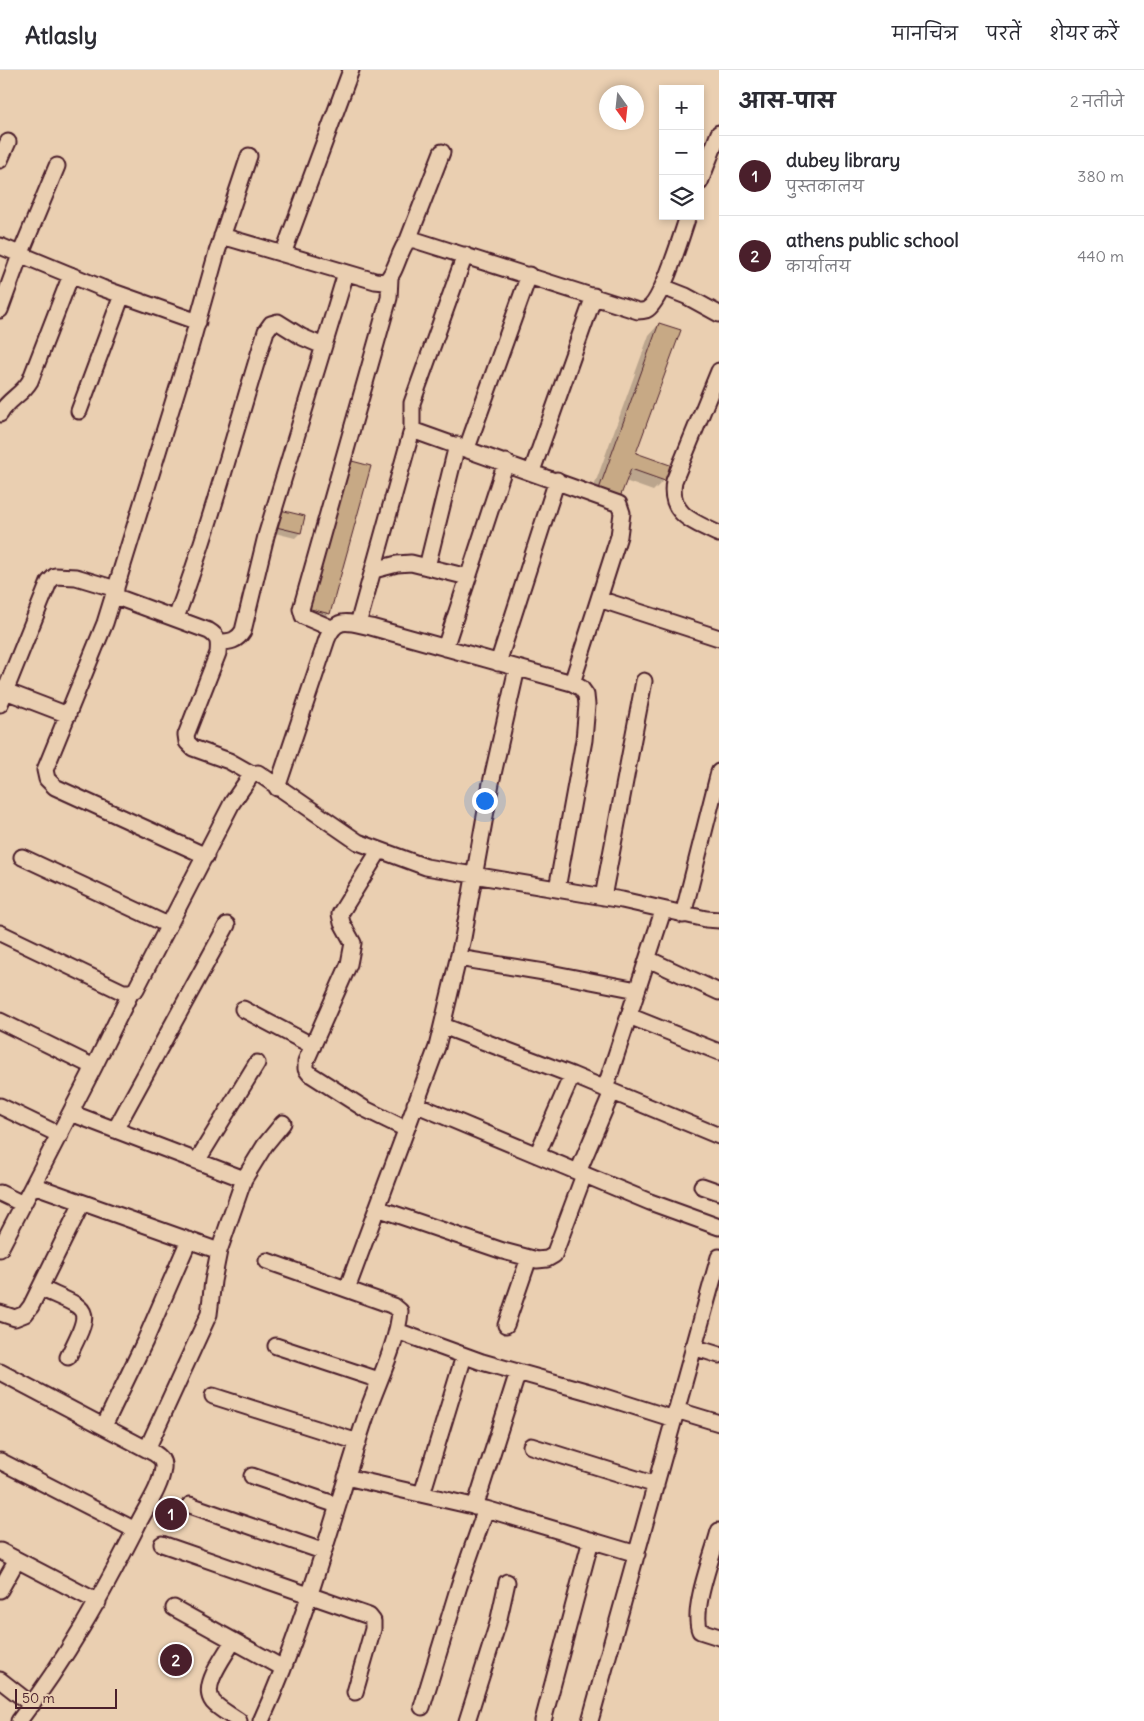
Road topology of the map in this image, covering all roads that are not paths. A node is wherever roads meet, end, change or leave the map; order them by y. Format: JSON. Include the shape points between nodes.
{"nodes":[{"id":1,"x":351,"y":70,"type":"edge"},
{"id":2,"x":719,"y":133,"type":"edge"},
{"id":3,"x":8,"y":142,"type":"dead end"},
{"id":4,"x":442,"y":152,"type":"dead end"},
{"id":5,"x":249,"y":156,"type":"dead end"},
{"id":6,"x":0,"y":160,"type":"edge"},
{"id":7,"x":57,"y":166,"type":"dead end"},
{"id":8,"x":703,"y":175,"type":"edge"},
{"id":9,"x":687,"y":220,"type":"edge"},
{"id":10,"x":222,"y":236,"type":"junction"},
{"id":11,"x":408,"y":240,"type":"junction"},
{"id":12,"x":0,"y":246,"type":"edge"},
{"id":13,"x":282,"y":254,"type":"junction"},
{"id":14,"x":20,"y":255,"type":"junction"},
{"id":15,"x":465,"y":255,"type":"junction"},
{"id":16,"x":346,"y":273,"type":"junction"},
{"id":17,"x":71,"y":275,"type":"junction"},
{"id":18,"x":529,"y":275,"type":"junction"},
{"id":19,"x":390,"y":278,"type":"junction"},
{"id":20,"x":663,"y":287,"type":"junction"},
{"id":21,"x":122,"y":295,"type":"junction"},
{"id":22,"x":594,"y":296,"type":"junction"},
{"id":23,"x":0,"y":310,"type":"edge"},
{"id":24,"x":719,"y":314,"type":"edge"},
{"id":25,"x":198,"y":322,"type":"junction"},
{"id":26,"x":323,"y":346,"type":"junction"},
{"id":27,"x":719,"y":371,"type":"edge"},
{"id":28,"x":79,"y":411,"type":"dead end"},
{"id":29,"x":0,"y":414,"type":"edge"},
{"id":30,"x":412,"y":430,"type":"junction"},
{"id":31,"x":462,"y":447,"type":"junction"},
{"id":32,"x":506,"y":462,"type":"junction"},
{"id":33,"x":532,"y":472,"type":"junction"},
{"id":34,"x":557,"y":480,"type":"junction"},
{"id":35,"x":719,"y":534,"type":"edge"},
{"id":36,"x":427,"y":567,"type":"junction"},
{"id":37,"x":374,"y":570,"type":"junction"},
{"id":38,"x":468,"y":577,"type":"junction"},
{"id":39,"x":115,"y":593,"type":"junction"},
{"id":40,"x":599,"y":599,"type":"junction"},
{"id":41,"x":176,"y":618,"type":"junction"},
{"id":42,"x":358,"y":624,"type":"junction"},
{"id":43,"x":331,"y":628,"type":"junction"},
{"id":44,"x":719,"y":638,"type":"edge"},
{"id":45,"x":219,"y":642,"type":"junction"},
{"id":46,"x":445,"y":648,"type":"junction"},
{"id":47,"x":498,"y":663,"type":"junction"},
{"id":48,"x":517,"y":668,"type":"junction"},
{"id":49,"x":644,"y":681,"type":"dead end"},
{"id":50,"x":572,"y":683,"type":"junction"},
{"id":51,"x":2,"y":695,"type":"edge"},
{"id":52,"x":68,"y":716,"type":"junction"},
{"id":53,"x":719,"y":772,"type":"edge"},
{"id":54,"x":252,"y":774,"type":"junction"},
{"id":55,"x":277,"y":788,"type":"junction"},
{"id":56,"x":379,"y":851,"type":"junction"},
{"id":57,"x":206,"y":856,"type":"junction"},
{"id":58,"x":22,"y":857,"type":"dead end"},
{"id":59,"x":473,"y":875,"type":"junction"},
{"id":60,"x":557,"y":889,"type":"junction"},
{"id":61,"x":603,"y":897,"type":"junction"},
{"id":62,"x":663,"y":911,"type":"junction"},
{"id":63,"x":683,"y":915,"type":"junction"},
{"id":64,"x":719,"y":920,"type":"edge"},
{"id":65,"x":168,"y":925,"type":"junction"},
{"id":66,"x":227,"y":925,"type":"dead end"},
{"id":67,"x":0,"y":932,"type":"edge"},
{"id":68,"x":458,"y":958,"type":"junction"},
{"id":69,"x":648,"y":959,"type":"junction"},
{"id":70,"x":637,"y":990,"type":"junction"},
{"id":71,"x":130,"y":992,"type":"junction"},
{"id":72,"x":719,"y":992,"type":"edge"},
{"id":73,"x":243,"y":1010,"type":"dead end"},
{"id":74,"x":629,"y":1016,"type":"junction"},
{"id":75,"x":0,"y":1021,"type":"edge"},
{"id":76,"x":442,"y":1026,"type":"junction"},
{"id":77,"x":313,"y":1046,"type":"junction"},
{"id":78,"x":719,"y":1052,"type":"edge"},
{"id":79,"x":257,"y":1063,"type":"dead end"},
{"id":80,"x":94,"y":1067,"type":"junction"},
{"id":81,"x":572,"y":1075,"type":"junction"},
{"id":82,"x":608,"y":1091,"type":"junction"},
{"id":83,"x":415,"y":1104,"type":"junction"},
{"id":84,"x":0,"y":1106,"type":"edge"},
{"id":85,"x":71,"y":1113,"type":"junction"},
{"id":86,"x":283,"y":1123,"type":"dead end"},
{"id":87,"x":406,"y":1129,"type":"junction"},
{"id":88,"x":115,"y":1130,"type":"junction"},
{"id":89,"x":60,"y":1135,"type":"junction"},
{"id":90,"x":719,"y":1136,"type":"edge"},
{"id":91,"x":537,"y":1155,"type":"junction"},
{"id":92,"x":197,"y":1161,"type":"junction"},
{"id":93,"x":581,"y":1174,"type":"junction"},
{"id":94,"x":244,"y":1179,"type":"junction"},
{"id":95,"x":34,"y":1185,"type":"junction"},
{"id":96,"x":702,"y":1186,"type":"dead end"},
{"id":97,"x":719,"y":1192,"type":"edge"},
{"id":98,"x":0,"y":1193,"type":"edge"},
{"id":99,"x":82,"y":1203,"type":"junction"},
{"id":100,"x":23,"y":1204,"type":"junction"},
{"id":101,"x":377,"y":1208,"type":"junction"},
{"id":102,"x":719,"y":1227,"type":"edge"},
{"id":103,"x":189,"y":1240,"type":"junction"},
{"id":104,"x":0,"y":1249,"type":"edge"},
{"id":105,"x":219,"y":1251,"type":"junction"},
{"id":106,"x":719,"y":1257,"type":"edge"},
{"id":107,"x":529,"y":1258,"type":"junction"},
{"id":108,"x":267,"y":1261,"type":"dead end"},
{"id":109,"x":40,"y":1288,"type":"junction"},
{"id":110,"x":347,"y":1289,"type":"junction"},
{"id":111,"x":0,"y":1313,"type":"edge"},
{"id":112,"x":506,"y":1325,"type":"dead end"},
{"id":113,"x":396,"y":1331,"type":"junction"},
{"id":114,"x":276,"y":1346,"type":"dead end"},
{"id":115,"x":693,"y":1347,"type":"junction"},
{"id":116,"x":719,"y":1354,"type":"edge"},
{"id":117,"x":464,"y":1356,"type":"junction"},
{"id":118,"x":68,"y":1357,"type":"dead end"},
{"id":119,"x":0,"y":1372,"type":"edge"},
{"id":120,"x":518,"y":1372,"type":"junction"},
{"id":121,"x":379,"y":1380,"type":"junction"},
{"id":122,"x":213,"y":1396,"type":"dead end"},
{"id":123,"x":675,"y":1415,"type":"junction"},
{"id":124,"x":719,"y":1423,"type":"edge"},
{"id":125,"x":104,"y":1426,"type":"junction"},
{"id":126,"x":358,"y":1442,"type":"junction"},
{"id":127,"x":531,"y":1446,"type":"dead end"},
{"id":128,"x":147,"y":1449,"type":"junction"},
{"id":129,"x":0,"y":1461,"type":"edge"},
{"id":130,"x":252,"y":1476,"type":"dead end"},
{"id":131,"x":346,"y":1477,"type":"junction"},
{"id":132,"x":656,"y":1485,"type":"junction"},
{"id":133,"x":422,"y":1494,"type":"junction"},
{"id":134,"x":190,"y":1505,"type":"dead end"},
{"id":135,"x":337,"y":1505,"type":"junction"},
{"id":136,"x":480,"y":1508,"type":"junction"},
{"id":137,"x":134,"y":1530,"type":"junction"},
{"id":138,"x":719,"y":1531,"type":"edge"},
{"id":139,"x":591,"y":1540,"type":"junction"},
{"id":140,"x":162,"y":1544,"type":"dead end"},
{"id":141,"x":0,"y":1551,"type":"edge"},
{"id":142,"x":322,"y":1551,"type":"junction"},
{"id":143,"x":637,"y":1554,"type":"junction"},
{"id":144,"x":17,"y":1560,"type":"junction"},
{"id":145,"x":507,"y":1582,"type":"dead end"},
{"id":146,"x":0,"y":1590,"type":"edge"},
{"id":147,"x":308,"y":1594,"type":"junction"},
{"id":148,"x":98,"y":1602,"type":"junction"},
{"id":149,"x":174,"y":1608,"type":"dead end"},
{"id":150,"x":719,"y":1637,"type":"edge"},
{"id":151,"x":233,"y":1641,"type":"junction"},
{"id":152,"x":283,"y":1668,"type":"junction"},
{"id":153,"x":0,"y":1680,"type":"edge"},
{"id":154,"x":354,"y":1692,"type":"dead end"},
{"id":155,"x":32,"y":1705,"type":"junction"},
{"id":156,"x":422,"y":1708,"type":"dead end"},
{"id":157,"x":19,"y":1721,"type":"edge"},
{"id":158,"x":239,"y":1721,"type":"edge"},
{"id":159,"x":261,"y":1721,"type":"edge"},
{"id":160,"x":467,"y":1721,"type":"edge"},
{"id":161,"x":543,"y":1721,"type":"edge"},
{"id":162,"x":590,"y":1721,"type":"edge"}],
"edges":[{"from":1,"to":13,"type":"street"},
{"from":2,"to":8,"type":"street"},
{"from":3,"to":6,"type":"street"},
{"from":4,"to":11,"type":"street"},
{"from":5,"to":10,"type":"street"},
{"from":7,"to":14,"type":"street"},
{"from":9,"to":20,"type":"street"},
{"from":10,"to":13,"type":"street"},
{"from":10,"to":25,"type":"street"},
{"from":11,"to":15,"type":"street"},
{"from":11,"to":19,"type":"street"},
{"from":12,"to":14,"type":"street"},
{"from":13,"to":16,"type":"street"},
{"from":14,"to":17,"type":"street"},
{"from":14,"to":23,"type":"street"},
{"from":15,"to":18,"type":"street"},
{"from":15,"to":30,"type":"street","via":[[412,403]]},
{"from":16,"to":19,"type":"street","via":[[376,282]]},
{"from":16,"to":26,"type":"street"},
{"from":17,"to":21,"type":"street"},
{"from":17,"to":29,"type":"street","via":[[30,381]]},
{"from":18,"to":22,"type":"street"},
{"from":18,"to":31,"type":"street"},
{"from":19,"to":43,"type":"street","via":[[388,298],[301,609],[303,616]]},
{"from":20,"to":22,"type":"street","via":[[646,310],[638,311]]},
{"from":20,"to":24,"type":"street"},
{"from":21,"to":25,"type":"street"},
{"from":21,"to":28,"type":"street"},
{"from":22,"to":33,"type":"street"},
{"from":25,"to":39,"type":"street"},
{"from":26,"to":41,"type":"street","via":[[278,322],[271,324],[266,331],[202,549]]},
{"from":26,"to":45,"type":"street","via":[[266,536],[243,631],[230,642]]},
{"from":27,"to":35,"type":"street","via":[[672,492],[674,504],[681,512]]},
{"from":30,"to":31,"type":"street"},
{"from":30,"to":37,"type":"street"},
{"from":31,"to":32,"type":"street"},
{"from":31,"to":36,"type":"street"},
{"from":32,"to":33,"type":"street"},
{"from":32,"to":38,"type":"street"},
{"from":33,"to":34,"type":"street"},
{"from":34,"to":40,"type":"street","via":[[619,504],[622,513],[619,536]]},
{"from":34,"to":47,"type":"street"},
{"from":36,"to":37,"type":"street","via":[[411,563]]},
{"from":36,"to":38,"type":"street"},
{"from":37,"to":42,"type":"street"},
{"from":38,"to":46,"type":"street"},
{"from":39,"to":41,"type":"street"},
{"from":39,"to":51,"type":"street","via":[[76,576],[55,576],[49,582]]},
{"from":39,"to":52,"type":"street"},
{"from":40,"to":44,"type":"street"},
{"from":40,"to":50,"type":"street"},
{"from":41,"to":45,"type":"street","via":[[209,631],[217,636]]},
{"from":42,"to":43,"type":"street","via":[[337,623]]},
{"from":42,"to":46,"type":"street"},
{"from":43,"to":55,"type":"street"},
{"from":45,"to":54,"type":"street","via":[[218,654],[186,735],[187,742]]},
{"from":46,"to":47,"type":"street"},
{"from":47,"to":48,"type":"street"},
{"from":48,"to":50,"type":"street"},
{"from":48,"to":59,"type":"street"},
{"from":49,"to":61,"type":"street"},
{"from":50,"to":60,"type":"street","via":[[586,695],[587,705],[584,740]]},
{"from":51,"to":52,"type":"street"},
{"from":52,"to":57,"type":"street","via":[[49,757],[45,770],[47,779],[62,790]]},
{"from":53,"to":63,"type":"street"},
{"from":54,"to":55,"type":"street","via":[[258,773]]},
{"from":54,"to":57,"type":"street","via":[[232,804]]},
{"from":55,"to":56,"type":"street","via":[[358,842]]},
{"from":56,"to":59,"type":"street","via":[[426,866]]},
{"from":56,"to":77,"type":"street","via":[[340,914],[353,944],[349,964]]},
{"from":57,"to":65,"type":"street"},
{"from":58,"to":65,"type":"street"},
{"from":59,"to":60,"type":"street"},
{"from":59,"to":68,"type":"street"},
{"from":60,"to":61,"type":"street"},
{"from":61,"to":62,"type":"street"},
{"from":62,"to":63,"type":"street"},
{"from":62,"to":69,"type":"street"},
{"from":63,"to":64,"type":"street"},
{"from":65,"to":71,"type":"street","via":[[141,981]]},
{"from":66,"to":88,"type":"street"},
{"from":67,"to":71,"type":"street","via":[[123,992]]},
{"from":68,"to":70,"type":"street"},
{"from":68,"to":76,"type":"street"},
{"from":69,"to":70,"type":"street"},
{"from":69,"to":72,"type":"street"},
{"from":70,"to":74,"type":"street"},
{"from":71,"to":80,"type":"street"},
{"from":73,"to":77,"type":"street"},
{"from":74,"to":78,"type":"street"},
{"from":74,"to":82,"type":"street"},
{"from":75,"to":80,"type":"street"},
{"from":76,"to":81,"type":"street"},
{"from":76,"to":83,"type":"street"},
{"from":77,"to":87,"type":"street","via":[[306,1061],[310,1074],[366,1109]]},
{"from":79,"to":92,"type":"street"},
{"from":80,"to":85,"type":"street"},
{"from":81,"to":82,"type":"street"},
{"from":81,"to":91,"type":"street"},
{"from":82,"to":90,"type":"street"},
{"from":82,"to":93,"type":"street"},
{"from":83,"to":87,"type":"street"},
{"from":83,"to":91,"type":"street"},
{"from":84,"to":89,"type":"street"},
{"from":85,"to":88,"type":"street"},
{"from":85,"to":89,"type":"street"},
{"from":86,"to":94,"type":"street"},
{"from":87,"to":101,"type":"street"},
{"from":88,"to":92,"type":"street"},
{"from":89,"to":95,"type":"street"},
{"from":91,"to":93,"type":"street"},
{"from":92,"to":94,"type":"street"},
{"from":93,"to":102,"type":"street"},
{"from":93,"to":107,"type":"street","via":[[554,1255],[547,1259]]},
{"from":94,"to":105,"type":"street"},
{"from":95,"to":99,"type":"street"},
{"from":95,"to":100,"type":"street"},
{"from":96,"to":97,"type":"street"},
{"from":98,"to":100,"type":"street"},
{"from":99,"to":103,"type":"street"},
{"from":99,"to":109,"type":"street"},
{"from":100,"to":104,"type":"street"},
{"from":101,"to":107,"type":"street"},
{"from":101,"to":110,"type":"street"},
{"from":103,"to":105,"type":"street"},
{"from":103,"to":125,"type":"street"},
{"from":105,"to":128,"type":"street","via":[[209,1314]]},
{"from":106,"to":115,"type":"street"},
{"from":107,"to":112,"type":"street"},
{"from":108,"to":110,"type":"street"},
{"from":109,"to":111,"type":"street","via":[[25,1314],[15,1318]]},
{"from":109,"to":118,"type":"street","via":[[78,1305],[86,1318]]},
{"from":110,"to":113,"type":"street","via":[[400,1311]]},
{"from":113,"to":117,"type":"street"},
{"from":113,"to":121,"type":"street"},
{"from":114,"to":121,"type":"street"},
{"from":115,"to":116,"type":"street"},
{"from":115,"to":123,"type":"street"},
{"from":117,"to":120,"type":"street"},
{"from":117,"to":133,"type":"street"},
{"from":119,"to":125,"type":"street"},
{"from":120,"to":123,"type":"street"},
{"from":120,"to":136,"type":"street"},
{"from":121,"to":126,"type":"street"},
{"from":122,"to":126,"type":"street"},
{"from":123,"to":124,"type":"street"},
{"from":123,"to":132,"type":"street"},
{"from":125,"to":128,"type":"street"},
{"from":126,"to":131,"type":"street"},
{"from":127,"to":132,"type":"street"},
{"from":128,"to":137,"type":"street","via":[[161,1458],[164,1466]]},
{"from":129,"to":137,"type":"street"},
{"from":130,"to":135,"type":"street"},
{"from":131,"to":133,"type":"street"},
{"from":131,"to":135,"type":"street"},
{"from":132,"to":143,"type":"street"},
{"from":133,"to":136,"type":"street"},
{"from":134,"to":142,"type":"street"},
{"from":135,"to":142,"type":"street"},
{"from":136,"to":139,"type":"street"},
{"from":136,"to":156,"type":"street"},
{"from":137,"to":148,"type":"street"},
{"from":138,"to":150,"type":"street","via":[[697,1625],[700,1631]]},
{"from":139,"to":143,"type":"street"},
{"from":139,"to":161,"type":"street"},
{"from":140,"to":147,"type":"street"},
{"from":141,"to":144,"type":"street"},
{"from":142,"to":147,"type":"street"},
{"from":143,"to":162,"type":"street"},
{"from":144,"to":146,"type":"street"},
{"from":144,"to":148,"type":"street"},
{"from":145,"to":160,"type":"street","via":[[498,1623]]},
{"from":147,"to":152,"type":"street"},
{"from":147,"to":154,"type":"street","via":[[373,1620]]},
{"from":148,"to":155,"type":"street","via":[[68,1654]]},
{"from":149,"to":151,"type":"street"},
{"from":151,"to":152,"type":"street"},
{"from":151,"to":158,"type":"street","via":[[209,1692],[217,1706]]},
{"from":152,"to":159,"type":"street"},
{"from":153,"to":155,"type":"street"},
{"from":155,"to":157,"type":"street"}]}
